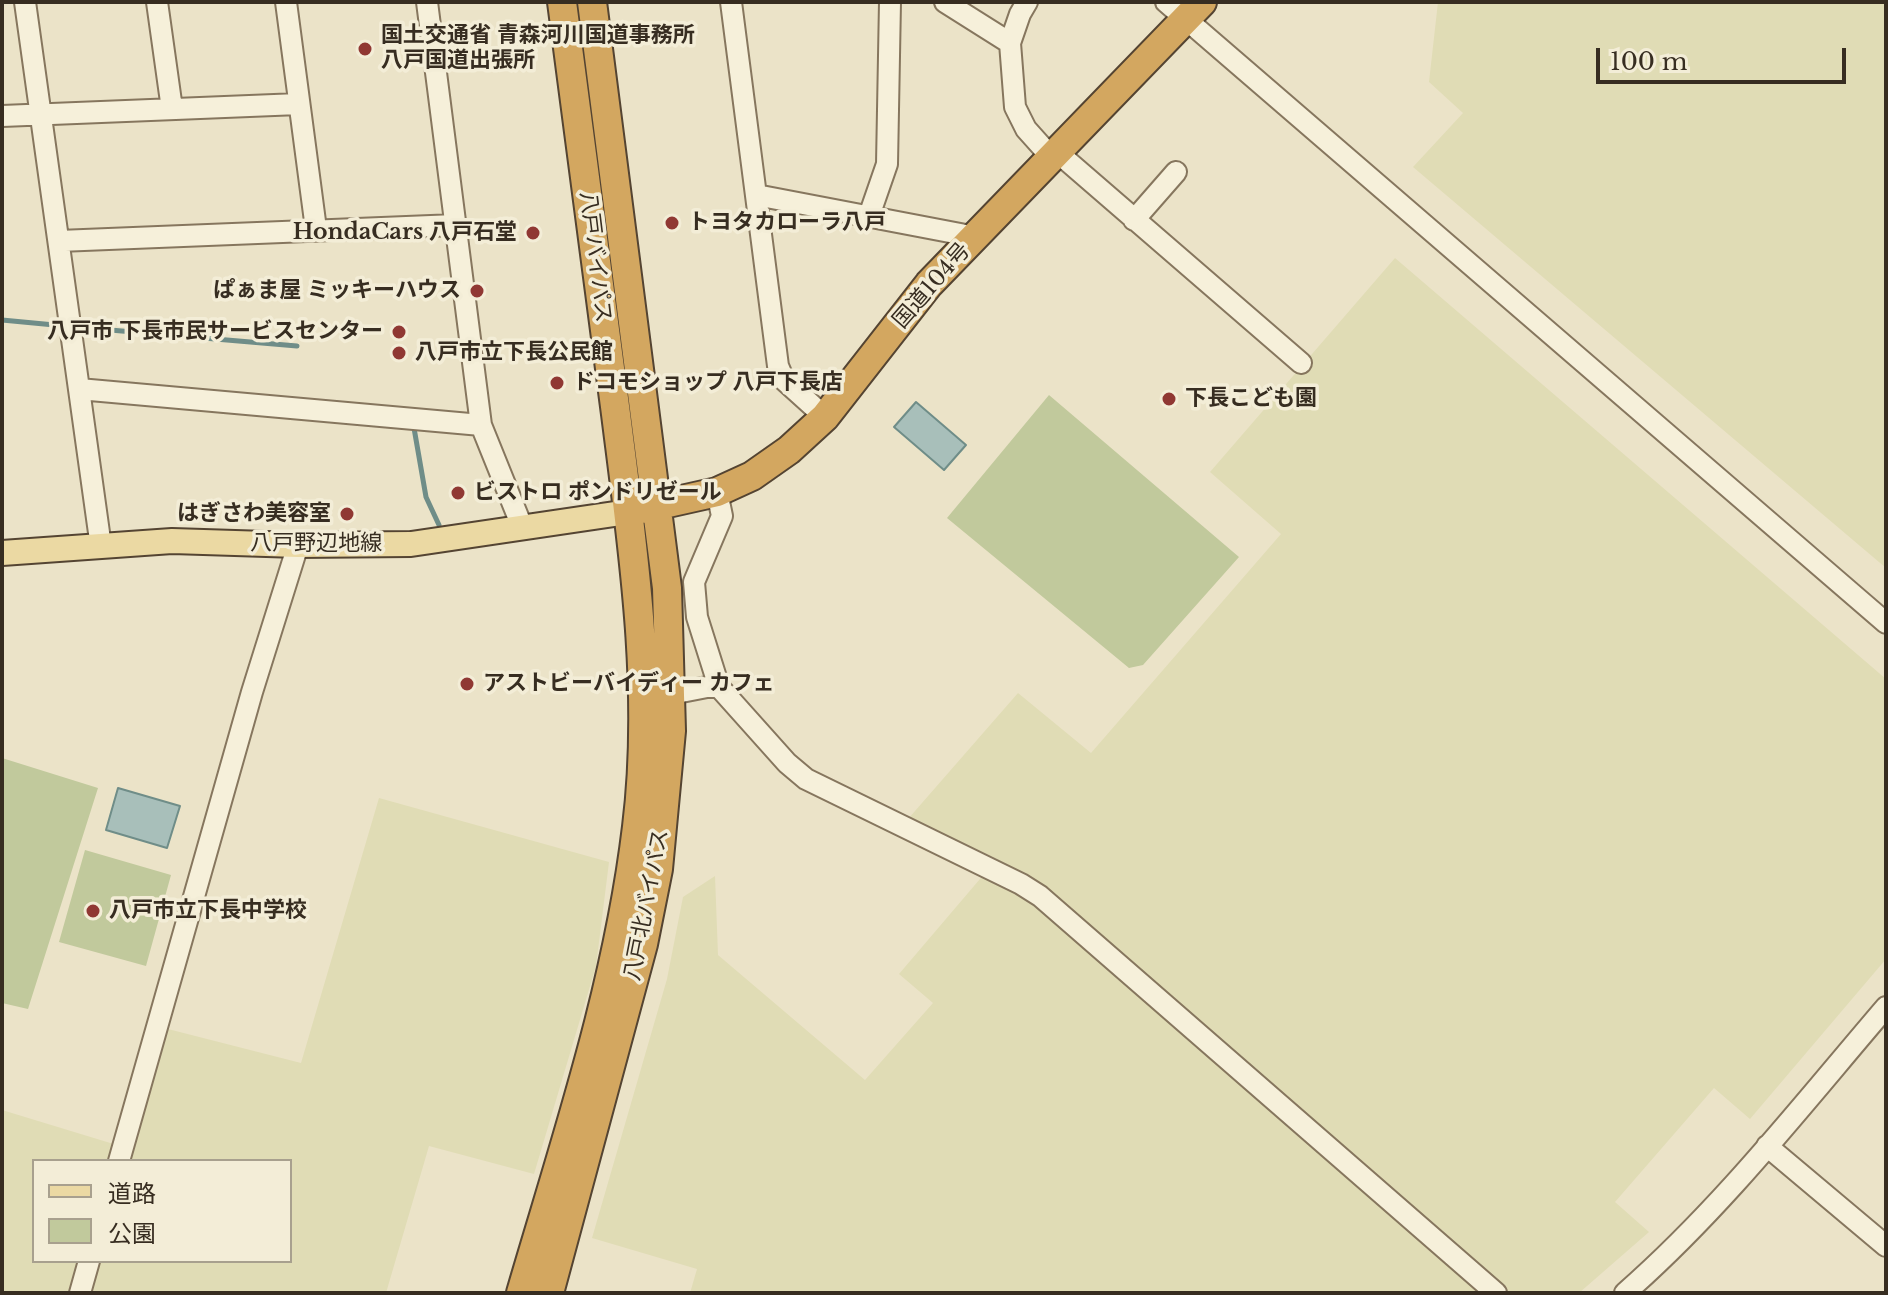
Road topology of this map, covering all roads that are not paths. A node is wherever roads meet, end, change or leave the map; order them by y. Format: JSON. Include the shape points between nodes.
{"nodes":[{"id":1,"x":25,"y":2,"type":"edge"},
{"id":2,"x":157,"y":2,"type":"edge"},
{"id":3,"x":286,"y":2,"type":"edge"},
{"id":4,"x":427,"y":2,"type":"edge"},
{"id":5,"x":562,"y":2,"type":"edge"},
{"id":6,"x":592,"y":2,"type":"edge"},
{"id":7,"x":731,"y":2,"type":"edge"},
{"id":8,"x":890,"y":2,"type":"edge"},
{"id":9,"x":945,"y":2,"type":"edge"},
{"id":10,"x":1027,"y":2,"type":"edge"},
{"id":11,"x":1184,"y":7,"type":"edge"},
{"id":12,"x":1010,"y":43,"type":"junction"},
{"id":13,"x":299,"y":104,"type":"junction"},
{"id":14,"x":172,"y":109,"type":"junction"},
{"id":15,"x":40,"y":115,"type":"junction"},
{"id":16,"x":2,"y":116,"type":"edge"},
{"id":17,"x":1055,"y":155,"type":"junction"},
{"id":18,"x":1176,"y":172,"type":"dead end"},
{"id":19,"x":756,"y":195,"type":"junction"},
{"id":20,"x":869,"y":216,"type":"junction"},
{"id":21,"x":1134,"y":220,"type":"junction"},
{"id":22,"x":456,"y":225,"type":"junction"},
{"id":23,"x":316,"y":229,"type":"junction"},
{"id":24,"x":976,"y":237,"type":"junction"},
{"id":25,"x":59,"y":241,"type":"junction"},
{"id":26,"x":1301,"y":363,"type":"dead end"},
{"id":27,"x":79,"y":389,"type":"junction"},
{"id":28,"x":825,"y":417,"type":"junction"},
{"id":29,"x":481,"y":425,"type":"junction"},
{"id":30,"x":717,"y":492,"type":"junction"},
{"id":31,"x":656,"y":507,"type":"junction"},
{"id":32,"x":628,"y":512,"type":"junction"},
{"id":33,"x":523,"y":529,"type":"junction"},
{"id":34,"x":298,"y":545,"type":"junction"},
{"id":35,"x":101,"y":547,"type":"junction"},
{"id":36,"x":2,"y":553,"type":"edge"},
{"id":37,"x":1886,"y":623,"type":"edge"},
{"id":38,"x":719,"y":687,"type":"junction"},
{"id":39,"x":671,"y":694,"type":"junction"},
{"id":40,"x":1886,"y":1007,"type":"edge"},
{"id":41,"x":1767,"y":1146,"type":"junction"},
{"id":42,"x":120,"y":1159,"type":"edge"},
{"id":43,"x":1886,"y":1246,"type":"edge"},
{"id":44,"x":88,"y":1263,"type":"edge"},
{"id":45,"x":80,"y":1293,"type":"edge"},
{"id":46,"x":521,"y":1293,"type":"edge"},
{"id":47,"x":549,"y":1293,"type":"edge"},
{"id":48,"x":1496,"y":1293,"type":"edge"},
{"id":49,"x":1625,"y":1293,"type":"edge"}],
"edges":[{"from":1,"to":15,"type":"street"},
{"from":2,"to":14,"type":"street"},
{"from":3,"to":13,"type":"street"},
{"from":4,"to":22,"type":"street"},
{"from":5,"to":32,"type":"highway","name":"八戸バイパス"},
{"from":6,"to":31,"type":"highway","name":"八戸バイパス"},
{"from":7,"to":19,"type":"street"},
{"from":8,"to":20,"type":"street","via":[[887,164]]},
{"from":9,"to":12,"type":"street"},
{"from":10,"to":12,"type":"street"},
{"from":11,"to":17,"type":"highway","name":"国道104号"},
{"from":11,"to":37,"type":"street"},
{"from":12,"to":17,"type":"street","via":[[1015,107],[1026,129]]},
{"from":13,"to":14,"type":"street"},
{"from":13,"to":23,"type":"street"},
{"from":14,"to":15,"type":"street"},
{"from":15,"to":16,"type":"street"},
{"from":15,"to":25,"type":"street"},
{"from":17,"to":21,"type":"street"},
{"from":17,"to":24,"type":"highway","name":"国道104号"},
{"from":18,"to":21,"type":"street"},
{"from":19,"to":20,"type":"street"},
{"from":19,"to":28,"type":"street","via":[[778,366],[784,380]]},
{"from":20,"to":24,"type":"street"},
{"from":21,"to":26,"type":"street"},
{"from":22,"to":23,"type":"street"},
{"from":22,"to":29,"type":"street"},
{"from":23,"to":25,"type":"street"},
{"from":24,"to":28,"type":"highway","name":"国道104号","via":[[929,284]]},
{"from":25,"to":27,"type":"street"},
{"from":27,"to":29,"type":"street"},
{"from":27,"to":35,"type":"street"},
{"from":28,"to":30,"type":"highway","name":"国道104号","via":[[752,476]]},
{"from":29,"to":33,"type":"street"},
{"from":30,"to":31,"type":"highway","name":"国道104号"},
{"from":30,"to":38,"type":"street","via":[[722,516],[694,582],[697,617]]},
{"from":31,"to":32,"type":"highway","name":"国道104号"},
{"from":31,"to":39,"type":"highway","name":"八戸北バイパス","via":[[667,588]]},
{"from":32,"to":33,"type":"main road","name":"八戸野辺地線"},
{"from":32,"to":46,"type":"highway","name":"八戸北バイパス","via":[[644,745],[637,826],[618,949]]},
{"from":33,"to":34,"type":"main road","name":"八戸野辺地線","via":[[411,544]]},
{"from":34,"to":35,"type":"main road","name":"八戸野辺地線","via":[[172,541]]},
{"from":34,"to":42,"type":"street"},
{"from":35,"to":36,"type":"main road","name":"八戸野辺地線"},
{"from":38,"to":39,"type":"street"},
{"from":38,"to":48,"type":"street","via":[[806,779],[1040,896]]},
{"from":39,"to":47,"type":"highway","name":"八戸北バイパス","via":[[667,791],[646,929]]},
{"from":40,"to":41,"type":"street"},
{"from":41,"to":43,"type":"street"},
{"from":41,"to":49,"type":"street","via":[[1675,1249]]},
{"from":44,"to":45,"type":"street"}]}
